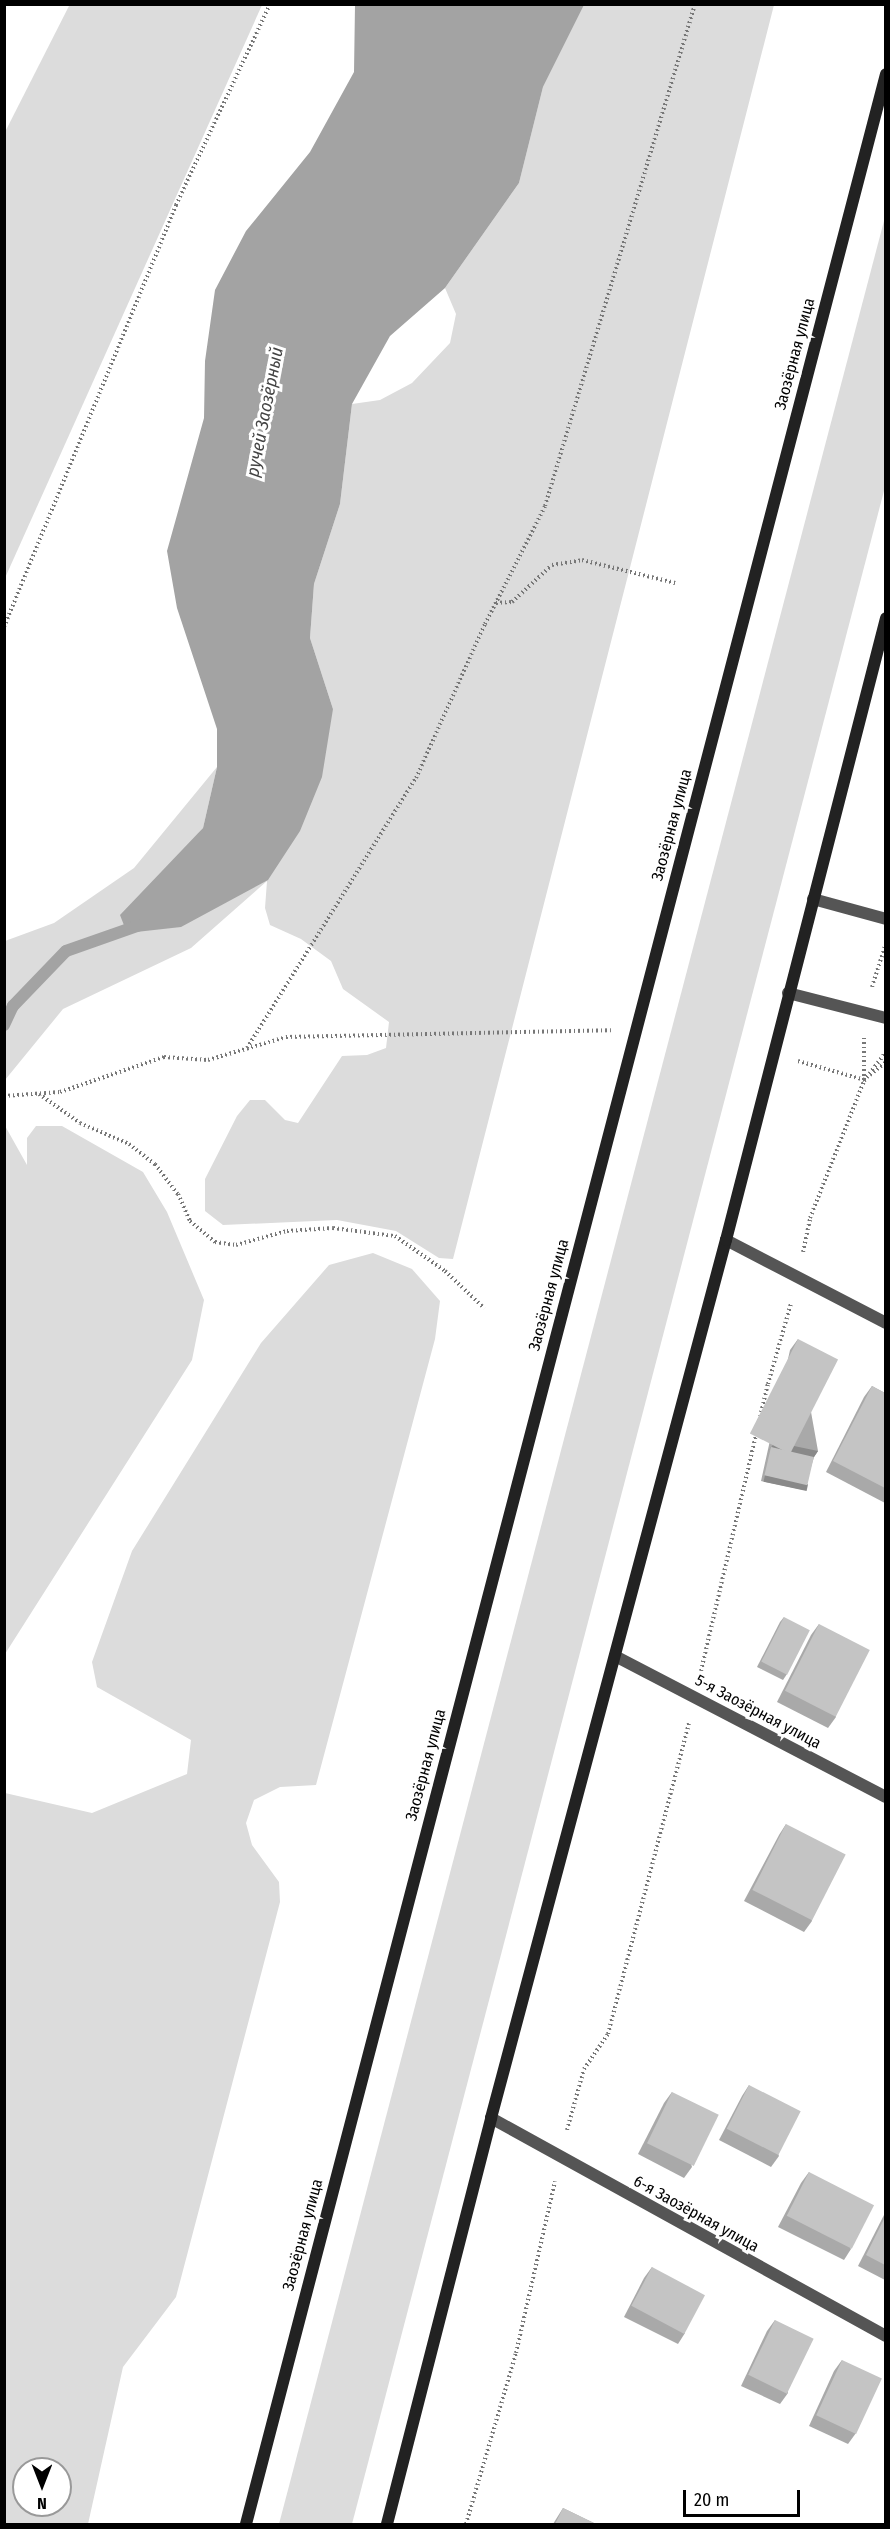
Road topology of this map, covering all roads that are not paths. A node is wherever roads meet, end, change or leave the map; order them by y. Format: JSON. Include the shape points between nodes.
{"nodes":[{"id":1,"x":885,"y":74,"type":"edge"},
{"id":2,"x":885,"y":618,"type":"edge"},
{"id":3,"x":882,"y":649,"type":"edge"},
{"id":4,"x":813,"y":899,"type":"junction"},
{"id":5,"x":885,"y":919,"type":"edge"},
{"id":6,"x":788,"y":993,"type":"junction"},
{"id":7,"x":885,"y":1018,"type":"edge"},
{"id":8,"x":726,"y":1240,"type":"junction"},
{"id":9,"x":885,"y":1323,"type":"edge"},
{"id":10,"x":615,"y":1656,"type":"junction"},
{"id":11,"x":885,"y":1797,"type":"edge"},
{"id":12,"x":491,"y":2118,"type":"junction"},
{"id":13,"x":885,"y":2336,"type":"edge"},
{"id":14,"x":246,"y":2524,"type":"edge"},
{"id":15,"x":387,"y":2524,"type":"edge"}],
"edges":[{"from":1,"to":14,"type":"main road","name":"Заозёрная улица"},
{"from":2,"to":3,"type":"main road"},
{"from":3,"to":4,"type":"main road"},
{"from":4,"to":5,"type":"street"},
{"from":4,"to":6,"type":"main road"},
{"from":6,"to":7,"type":"street"},
{"from":6,"to":8,"type":"main road"},
{"from":8,"to":9,"type":"street"},
{"from":8,"to":10,"type":"main road"},
{"from":10,"to":11,"type":"street","name":"5-я Заозёрная улица"},
{"from":10,"to":12,"type":"main road"},
{"from":12,"to":13,"type":"street","name":"6-я Заозёрная улица"},
{"from":12,"to":15,"type":"main road"}]}
